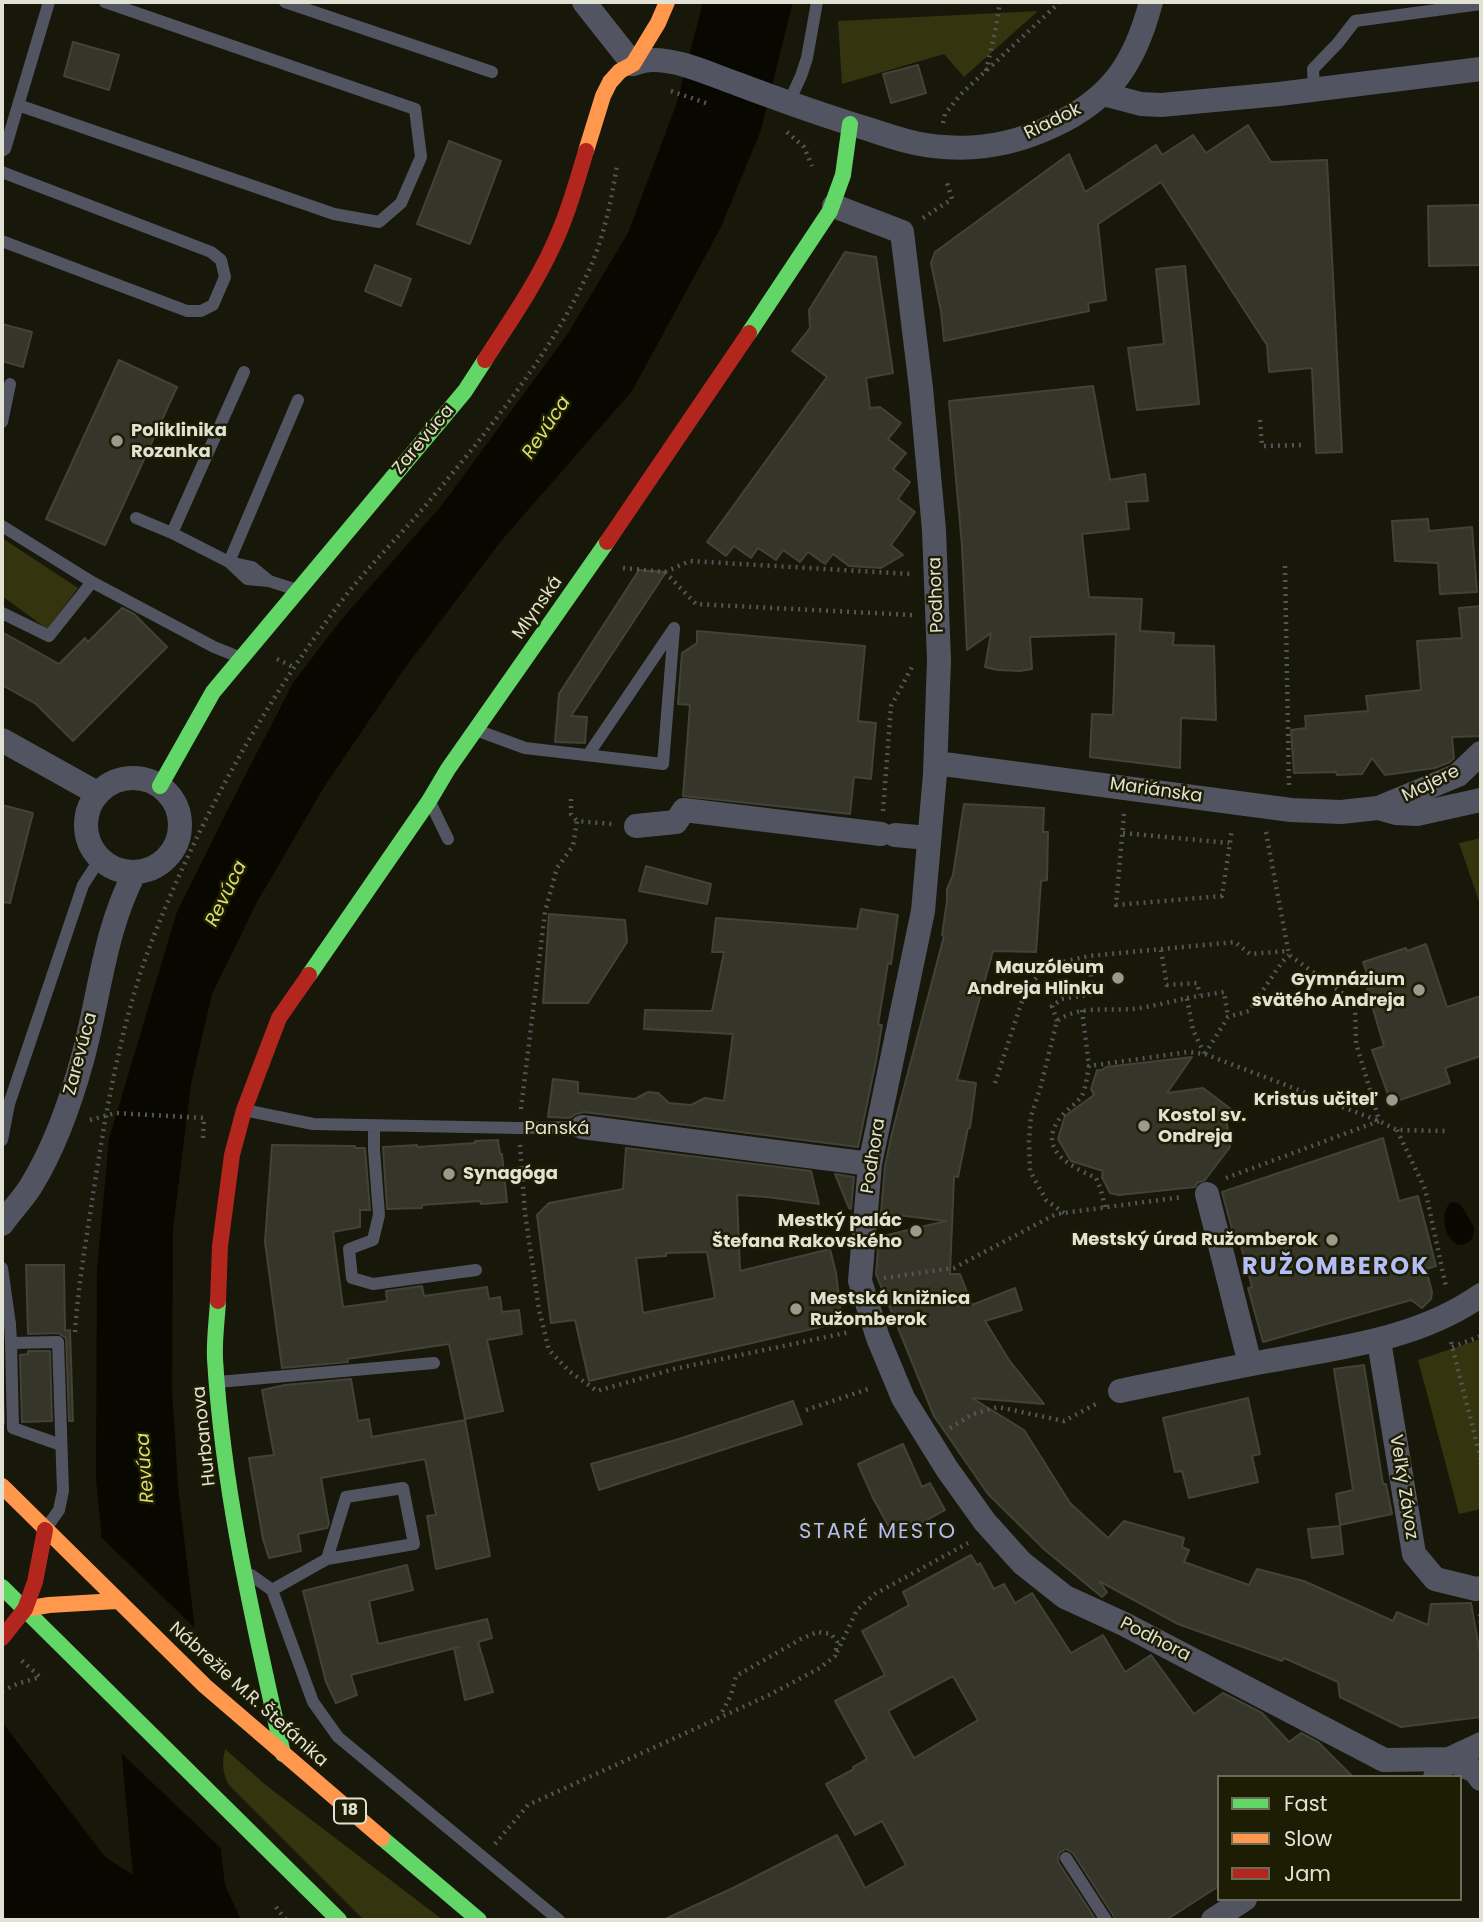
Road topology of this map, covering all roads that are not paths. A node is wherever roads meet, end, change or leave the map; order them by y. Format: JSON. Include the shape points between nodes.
{"nodes":[{"id":1,"x":49,"y":2,"type":"edge"},
{"id":2,"x":105,"y":2,"type":"edge"},
{"id":3,"x":285,"y":2,"type":"edge"},
{"id":4,"x":584,"y":2,"type":"edge"},
{"id":5,"x":667,"y":2,"type":"edge"},
{"id":6,"x":817,"y":2,"type":"edge"},
{"id":7,"x":1152,"y":2,"type":"edge"},
{"id":8,"x":1481,"y":4,"type":"edge"},
{"id":9,"x":632,"y":64,"type":"junction"},
{"id":10,"x":1481,"y":69,"type":"edge"},
{"id":11,"x":492,"y":72,"type":"dead end"},
{"id":12,"x":1314,"y":90,"type":"junction"},
{"id":13,"x":1103,"y":94,"type":"junction"},
{"id":14,"x":780,"y":99,"type":"junction"},
{"id":15,"x":18,"y":105,"type":"junction"},
{"id":16,"x":850,"y":124,"type":"junction"},
{"id":17,"x":2,"y":150,"type":"edge"},
{"id":18,"x":2,"y":172,"type":"edge"},
{"id":19,"x":834,"y":206,"type":"junction"},
{"id":20,"x":2,"y":241,"type":"edge"},
{"id":21,"x":244,"y":372,"type":"dead end"},
{"id":22,"x":10,"y":384,"type":"dead end"},
{"id":23,"x":298,"y":400,"type":"dead end"},
{"id":24,"x":2,"y":422,"type":"edge"},
{"id":25,"x":136,"y":518,"type":"dead end"},
{"id":26,"x":2,"y":526,"type":"edge"},
{"id":27,"x":172,"y":533,"type":"junction"},
{"id":28,"x":229,"y":562,"type":"junction"},
{"id":29,"x":92,"y":582,"type":"junction"},
{"id":30,"x":297,"y":590,"type":"junction"},
{"id":31,"x":2,"y":613,"type":"edge"},
{"id":32,"x":242,"y":658,"type":"junction"},
{"id":33,"x":475,"y":730,"type":"junction"},
{"id":34,"x":2,"y":740,"type":"edge"},
{"id":35,"x":1481,"y":753,"type":"edge"},
{"id":36,"x":588,"y":755,"type":"junction"},
{"id":37,"x":936,"y":763,"type":"junction"},
{"id":38,"x":160,"y":786,"type":"junction"},
{"id":39,"x":97,"y":793,"type":"junction"},
{"id":40,"x":1481,"y":800,"type":"edge"},
{"id":41,"x":429,"y":801,"type":"junction"},
{"id":42,"x":1378,"y":808,"type":"junction"},
{"id":43,"x":625,"y":825,"type":"road end"},
{"id":44,"x":929,"y":838,"type":"junction"},
{"id":45,"x":448,"y":839,"type":"dead end"},
{"id":46,"x":100,"y":859,"type":"junction"},
{"id":47,"x":135,"y":872,"type":"junction"},
{"id":48,"x":244,"y":1110,"type":"junction"},
{"id":49,"x":374,"y":1127,"type":"junction"},
{"id":50,"x":582,"y":1127,"type":"joint"},
{"id":51,"x":2,"y":1140,"type":"edge"},
{"id":52,"x":870,"y":1164,"type":"junction"},
{"id":53,"x":1207,"y":1194,"type":"road end"},
{"id":54,"x":2,"y":1224,"type":"edge"},
{"id":55,"x":2,"y":1268,"type":"edge"},
{"id":56,"x":476,"y":1270,"type":"dead end"},
{"id":57,"x":1481,"y":1295,"type":"edge"},
{"id":58,"x":1379,"y":1341,"type":"junction"},
{"id":59,"x":11,"y":1343,"type":"junction"},
{"id":60,"x":434,"y":1363,"type":"dead end"},
{"id":61,"x":1251,"y":1364,"type":"junction"},
{"id":62,"x":218,"y":1382,"type":"junction"},
{"id":63,"x":1120,"y":1391,"type":"road end"},
{"id":64,"x":61,"y":1445,"type":"junction"},
{"id":65,"x":2,"y":1486,"type":"edge"},
{"id":66,"x":45,"y":1530,"type":"junction"},
{"id":67,"x":327,"y":1559,"type":"junction"},
{"id":68,"x":245,"y":1571,"type":"junction"},
{"id":69,"x":2,"y":1587,"type":"edge"},
{"id":70,"x":1481,"y":1588,"type":"edge"},
{"id":71,"x":272,"y":1590,"type":"junction"},
{"id":72,"x":117,"y":1601,"type":"junction"},
{"id":73,"x":25,"y":1609,"type":"junction"},
{"id":74,"x":6,"y":1644,"type":"edge"},
{"id":75,"x":1481,"y":1744,"type":"edge"},
{"id":76,"x":283,"y":1754,"type":"junction"},
{"id":77,"x":1382,"y":1768,"type":"edge"},
{"id":78,"x":1442,"y":1768,"type":"edge"},
{"id":79,"x":1481,"y":1779,"type":"edge"},
{"id":80,"x":1066,"y":1858,"type":"dead end"},
{"id":81,"x":1242,"y":1901,"type":"edge"},
{"id":82,"x":339,"y":1920,"type":"edge"},
{"id":83,"x":479,"y":1920,"type":"edge"},
{"id":84,"x":559,"y":1920,"type":"edge"},
{"id":85,"x":1106,"y":1920,"type":"edge"},
{"id":86,"x":1213,"y":1920,"type":"edge"}],
"edges":[{"from":1,"to":15,"type":"lane"},
{"from":2,"to":15,"type":"lane","via":[[415,109],[421,157],[401,203],[379,222],[334,214]]},
{"from":3,"to":11,"type":"lane"},
{"from":4,"to":9,"type":"street"},
{"from":5,"to":9,"type":"street","name":"Zarevúca"},
{"from":6,"to":14,"type":"lane","via":[[801,76]]},
{"from":7,"to":13,"type":"street","name":"Riadok","via":[[1140,42]]},
{"from":8,"to":12,"type":"lane","via":[[1355,21],[1313,69]]},
{"from":9,"to":14,"type":"street","name":"Riadok","via":[[651,59],[683,65]]},
{"from":9,"to":30,"type":"street","name":"Zarevúca","via":[[610,82],[603,96],[552,249],[515,314],[465,391]]},
{"from":10,"to":12,"type":"street"},
{"from":12,"to":13,"type":"street","via":[[1161,106]]},
{"from":13,"to":16,"type":"street","name":"Riadok","via":[[1066,120],[995,145],[944,148]]},
{"from":14,"to":16,"type":"street","name":"Riadok"},
{"from":15,"to":17,"type":"lane"},
{"from":16,"to":19,"type":"street","name":"Mlynská","via":[[844,175]]},
{"from":18,"to":20,"type":"lane","via":[[211,252],[221,260],[225,277],[213,305],[187,311]]},
{"from":19,"to":33,"type":"street","name":"Mlynská"},
{"from":19,"to":37,"type":"street","name":"Podhora","via":[[902,232],[934,530],[939,660]]},
{"from":21,"to":27,"type":"lane"},
{"from":22,"to":24,"type":"lane"},
{"from":23,"to":28,"type":"lane"},
{"from":25,"to":27,"type":"lane"},
{"from":26,"to":29,"type":"lane"},
{"from":27,"to":28,"type":"lane"},
{"from":28,"to":30,"type":"lane","via":[[252,567],[269,581]]},
{"from":29,"to":31,"type":"lane","via":[[49,636]]},
{"from":29,"to":32,"type":"lane"},
{"from":30,"to":32,"type":"street","name":"Zarevúca"},
{"from":32,"to":38,"type":"street","name":"Zarevúca","via":[[214,692]]},
{"from":33,"to":36,"type":"lane","via":[[526,748]]},
{"from":33,"to":41,"type":"street","name":"Mlynská"},
{"from":34,"to":39,"type":"street"},
{"from":35,"to":42,"type":"street","name":"Majere","via":[[1458,775]]},
{"from":36,"to":36,"type":"lane","via":[[663,764],[674,628],[596,744]]},
{"from":37,"to":42,"type":"street","name":"Mariánska","via":[[1291,810]]},
{"from":37,"to":44,"type":"street","name":"Podhora"},
{"from":38,"to":39,"type":"street","via":[[127,778]]},
{"from":38,"to":47,"type":"street","via":[[177,809],[178,838],[162,862]]},
{"from":39,"to":46,"type":"street","via":[[85,827]]},
{"from":40,"to":42,"type":"street","via":[[1417,814]]},
{"from":41,"to":45,"type":"lane"},
{"from":41,"to":48,"type":"street","name":"Mlynská","via":[[279,1018]]},
{"from":43,"to":44,"type":"street","via":[[676,822],[684,810]]},
{"from":44,"to":52,"type":"street","name":"Podhora","via":[[923,911]]},
{"from":46,"to":47,"type":"street","via":[[110,867]]},
{"from":46,"to":51,"type":"lane","via":[[83,885],[9,1104]]},
{"from":47,"to":54,"type":"street","name":"Zarevúca","via":[[112,926],[83,1057],[64,1117],[30,1186]]},
{"from":48,"to":49,"type":"lane","name":"Panská","via":[[313,1124]]},
{"from":48,"to":62,"type":"street","name":"Hurbanova","via":[[232,1155],[220,1246]]},
{"from":49,"to":50,"type":"lane","name":"Panská"},
{"from":49,"to":56,"type":"lane","via":[[379,1215],[373,1240],[349,1248],[352,1278],[373,1284]]},
{"from":50,"to":52,"type":"street","name":"Panská"},
{"from":52,"to":77,"type":"street","name":"Podhora","via":[[860,1282],[874,1326],[903,1398],[992,1530],[1022,1563],[1065,1597],[1124,1624]]},
{"from":53,"to":61,"type":"street"},
{"from":55,"to":59,"type":"lane"},
{"from":57,"to":58,"type":"street","via":[[1442,1319]]},
{"from":58,"to":61,"type":"street"},
{"from":58,"to":70,"type":"street","name":"Veľký Závoz","via":[[1414,1554],[1435,1579]]},
{"from":59,"to":64,"type":"lane","via":[[13,1428]]},
{"from":59,"to":64,"type":"lane","via":[[58,1342]]},
{"from":60,"to":62,"type":"lane"},
{"from":61,"to":63,"type":"street"},
{"from":62,"to":68,"type":"street","name":"Hurbanova","via":[[227,1475]]},
{"from":64,"to":66,"type":"lane","via":[[63,1491],[59,1510]]},
{"from":65,"to":66,"type":"street","name":"Nábrežie M.R. Štefánika","number":"18"},
{"from":66,"to":72,"type":"street","name":"Nábrežie M.R. Štefánika","number":"18"},
{"from":66,"to":73,"type":"street"},
{"from":67,"to":67,"type":"lane","via":[[414,1544],[403,1488],[346,1497]]},
{"from":67,"to":71,"type":"lane"},
{"from":68,"to":71,"type":"lane"},
{"from":68,"to":76,"type":"street","name":"Hurbanova"},
{"from":69,"to":73,"type":"street"},
{"from":71,"to":84,"type":"lane","via":[[313,1702],[338,1737]]},
{"from":72,"to":73,"type":"street"},
{"from":72,"to":76,"type":"street","name":"Nábrežie M.R. Štefánika","number":"18"},
{"from":73,"to":74,"type":"street"},
{"from":73,"to":82,"type":"street"},
{"from":75,"to":78,"type":"street"},
{"from":76,"to":83,"type":"street","name":"Nábrežie M.R. Štefánika","number":"18"},
{"from":77,"to":78,"type":"street","name":"Podhora"},
{"from":78,"to":79,"type":"street","via":[[1475,1771]]},
{"from":80,"to":85,"type":"lane"},
{"from":81,"to":86,"type":"street"}]}
